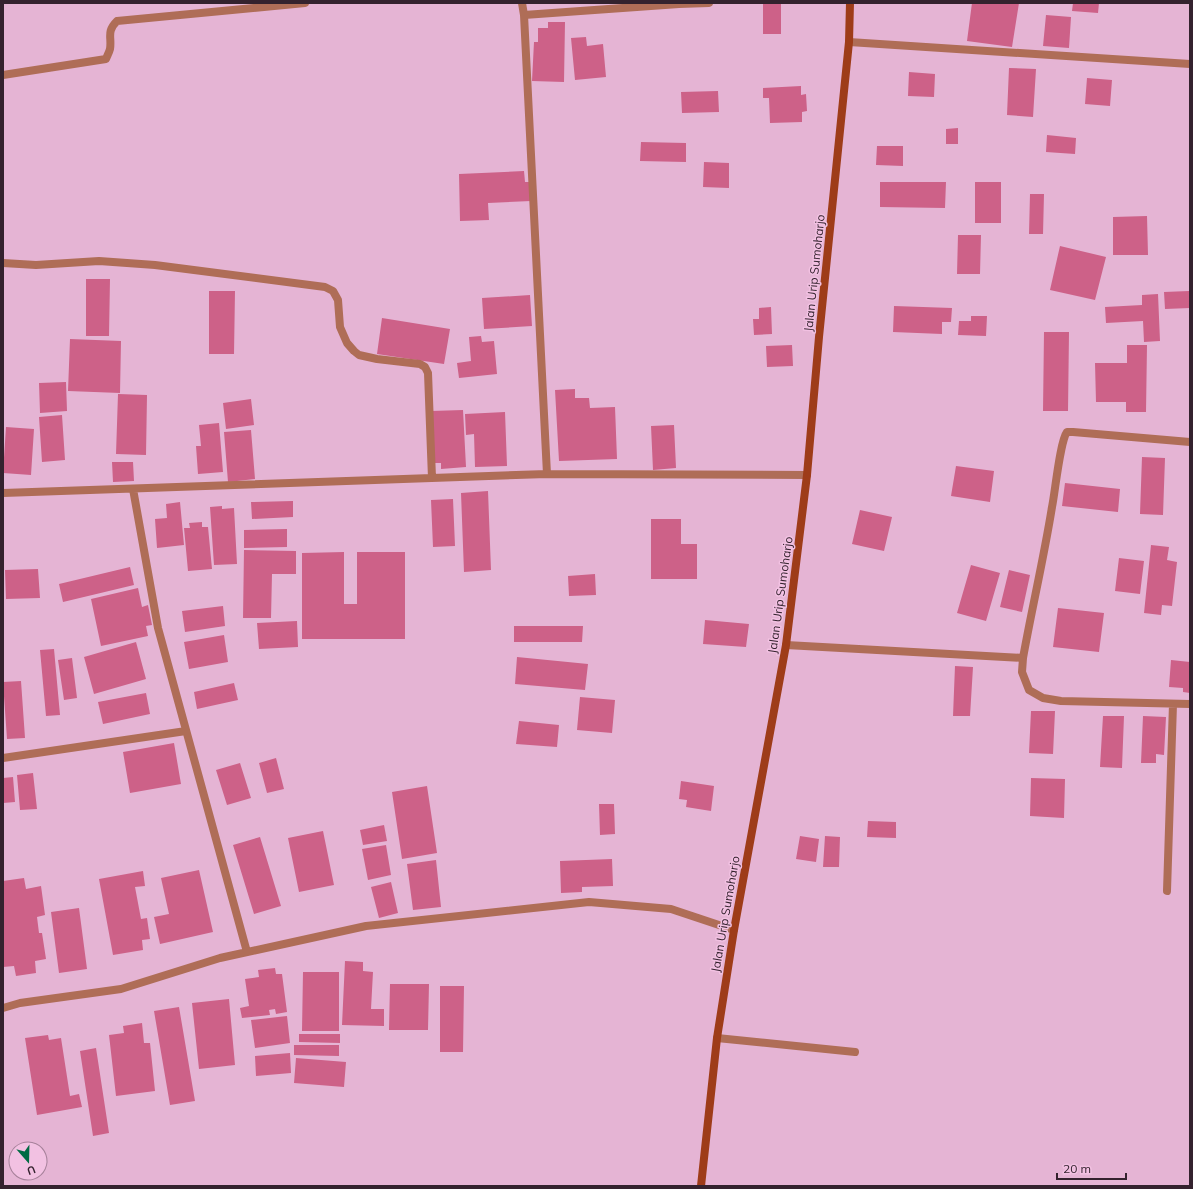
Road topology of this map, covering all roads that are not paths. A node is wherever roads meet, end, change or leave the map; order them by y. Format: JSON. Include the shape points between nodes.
{"nodes":[{"id":1,"x":305,"y":3,"type":"edge"},
{"id":2,"x":522,"y":3,"type":"edge"},
{"id":3,"x":709,"y":3,"type":"edge"},
{"id":4,"x":850,"y":3,"type":"edge"},
{"id":5,"x":524,"y":15,"type":"junction"},
{"id":6,"x":849,"y":42,"type":"junction"},
{"id":7,"x":1190,"y":64,"type":"edge"},
{"id":8,"x":3,"y":75,"type":"edge"},
{"id":9,"x":3,"y":263,"type":"edge"},
{"id":10,"x":1190,"y":442,"type":"edge"},
{"id":11,"x":547,"y":474,"type":"junction"},
{"id":12,"x":807,"y":475,"type":"junction"},
{"id":13,"x":432,"y":478,"type":"junction"},
{"id":14,"x":133,"y":488,"type":"junction"},
{"id":15,"x":3,"y":493,"type":"edge"},
{"id":16,"x":786,"y":645,"type":"junction"},
{"id":17,"x":1023,"y":658,"type":"junction"},
{"id":18,"x":1174,"y":704,"type":"junction"},
{"id":19,"x":1190,"y":704,"type":"edge"},
{"id":20,"x":186,"y":731,"type":"junction"},
{"id":21,"x":3,"y":758,"type":"edge"},
{"id":22,"x":1167,"y":891,"type":"dead end"},
{"id":23,"x":734,"y":930,"type":"junction"},
{"id":24,"x":247,"y":952,"type":"junction"},
{"id":25,"x":3,"y":1008,"type":"edge"},
{"id":26,"x":717,"y":1038,"type":"junction"},
{"id":27,"x":855,"y":1052,"type":"dead end"},
{"id":28,"x":701,"y":1186,"type":"edge"}],
"edges":[{"from":1,"to":8,"type":"street","via":[[117,21],[112,26],[110,51],[106,59]]},
{"from":2,"to":5,"type":"street"},
{"from":3,"to":5,"type":"street"},
{"from":4,"to":6,"type":"main road","name":"Jalan Urip Sumoharjo"},
{"from":5,"to":11,"type":"street"},
{"from":6,"to":7,"type":"street"},
{"from":6,"to":12,"type":"main road","name":"Jalan Urip Sumoharjo"},
{"from":9,"to":13,"type":"street","via":[[36,265],[99,261],[155,265],[325,287],[333,291],[338,300],[340,327],[347,343],[354,351],[359,355],[420,364],[425,367],[428,373]]},
{"from":10,"to":17,"type":"street","via":[[1073,432],[1065,434]]},
{"from":11,"to":12,"type":"street"},
{"from":11,"to":13,"type":"street"},
{"from":12,"to":16,"type":"main road","name":"Jalan Urip Sumoharjo"},
{"from":13,"to":14,"type":"street"},
{"from":14,"to":15,"type":"street"},
{"from":14,"to":20,"type":"street","via":[[158,628]]},
{"from":16,"to":17,"type":"street"},
{"from":16,"to":23,"type":"main road","name":"Jalan Urip Sumoharjo"},
{"from":17,"to":18,"type":"street","via":[[1022,672],[1029,690],[1043,698],[1060,701]]},
{"from":18,"to":19,"type":"street"},
{"from":18,"to":22,"type":"street"},
{"from":20,"to":21,"type":"street"},
{"from":20,"to":24,"type":"street"},
{"from":23,"to":24,"type":"street","via":[[671,909],[589,902],[366,926]]},
{"from":23,"to":26,"type":"main road","name":"Jalan Urip Sumoharjo"},
{"from":24,"to":25,"type":"street","via":[[121,989],[20,1003]]},
{"from":26,"to":27,"type":"street"},
{"from":26,"to":28,"type":"main road","name":"Jalan Urip Sumoharjo"}]}
